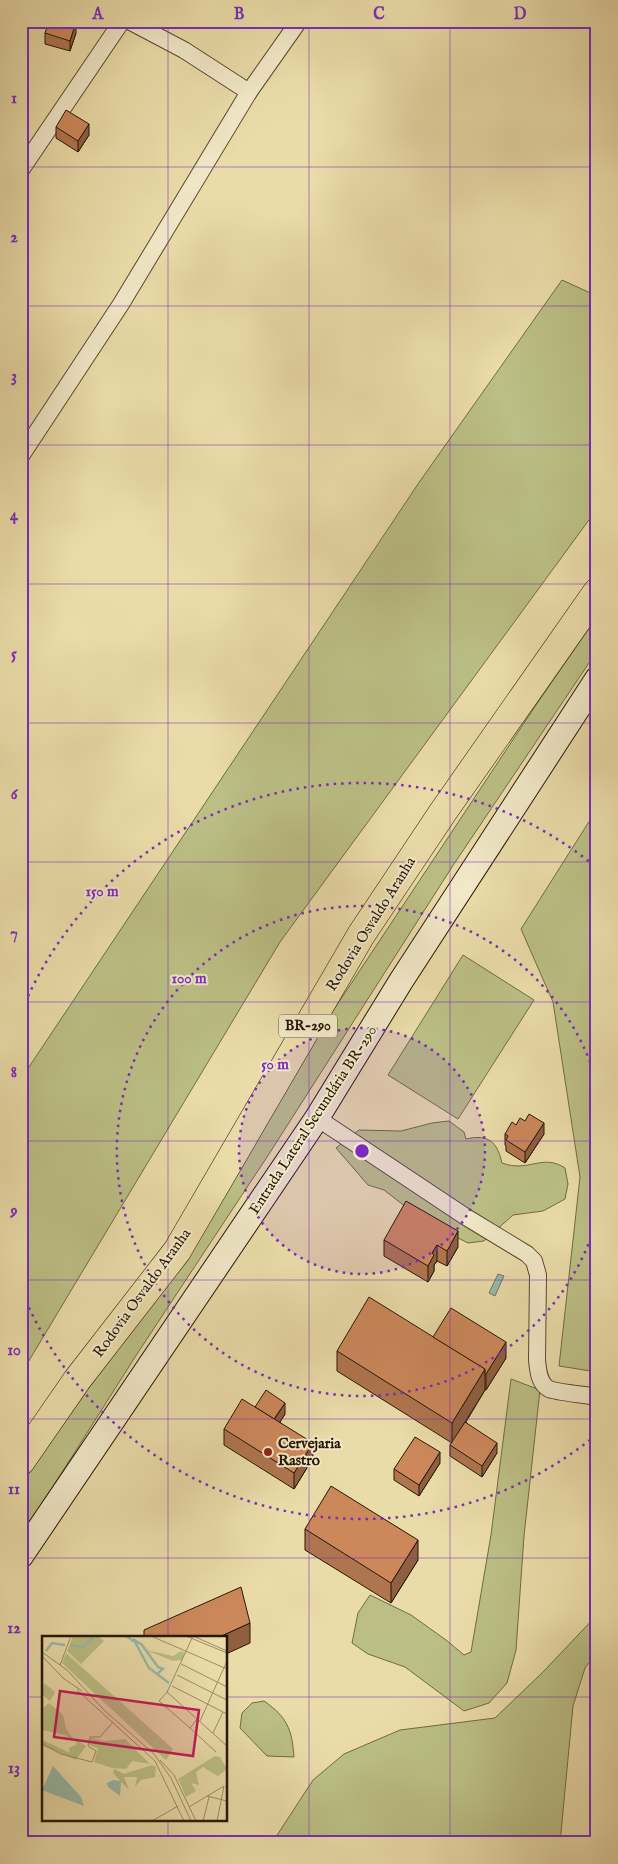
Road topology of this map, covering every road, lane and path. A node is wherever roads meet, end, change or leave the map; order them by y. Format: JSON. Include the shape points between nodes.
{"nodes":[{"id":1,"x":122,"y":21,"type":"edge"},
{"id":2,"x":129,"y":21,"type":"edge"},
{"id":3,"x":299,"y":21,"type":"edge"},
{"id":4,"x":249,"y":92,"type":"junction"},
{"id":5,"x":21,"y":170,"type":"edge"},
{"id":6,"x":21,"y":456,"type":"edge"},
{"id":7,"x":597,"y":592,"type":"edge"},
{"id":8,"x":597,"y":679,"type":"edge"},
{"id":9,"x":317,"y":1118,"type":"junction"},
{"id":10,"x":597,"y":1397,"type":"edge"},
{"id":11,"x":21,"y":1461,"type":"edge"},
{"id":12,"x":21,"y":1556,"type":"edge"}],
"edges":[{"from":1,"to":5,"type":"street"},
{"from":2,"to":4,"type":"street","via":[[184,50]]},
{"from":3,"to":4,"type":"street"},
{"from":4,"to":6,"type":"street","via":[[121,304]]},
{"from":7,"to":11,"type":"highway","name":"Rodovia Osvaldo Aranha","number":"BR-290","via":[[361,934],[177,1251],[77,1380]]},
{"from":8,"to":9,"type":"main road","name":"Entrada Lateral Secundária BR-290","via":[[401,981]]},
{"from":9,"to":10,"type":"street","via":[[527,1254],[534,1261],[538,1275],[537,1360],[542,1382],[549,1389]]},
{"from":9,"to":12,"type":"main road","name":"Entrada Lateral Secundária BR-290"}]}
